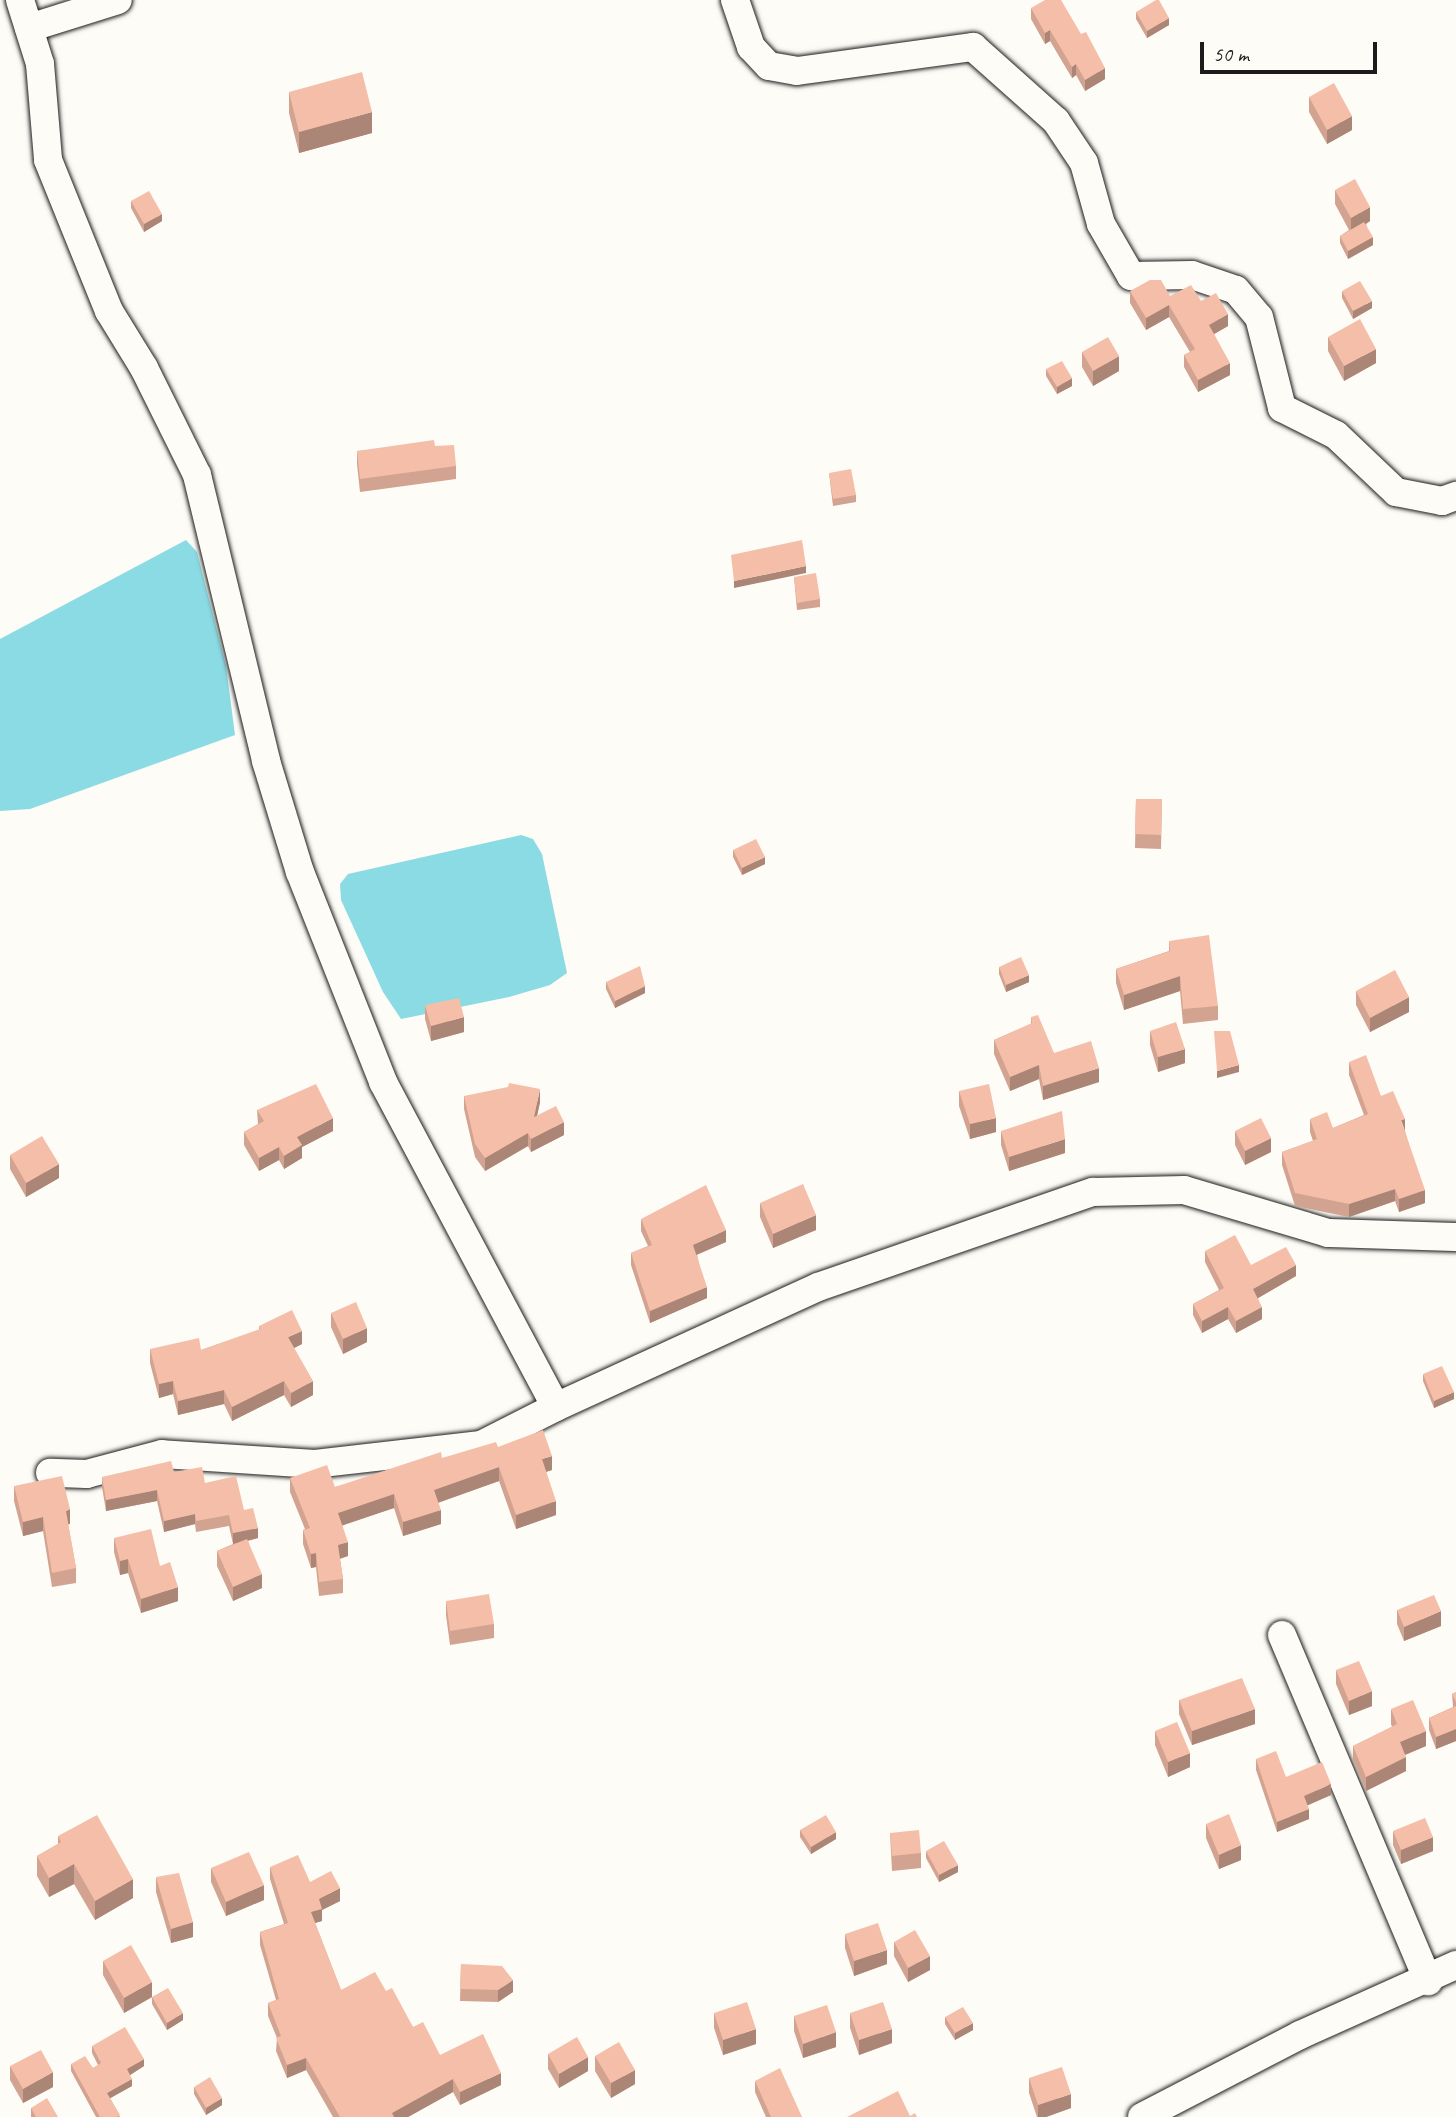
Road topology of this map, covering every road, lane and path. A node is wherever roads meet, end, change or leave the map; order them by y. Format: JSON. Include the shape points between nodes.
{"nodes":[{"id":1,"x":20,"y":0,"type":"edge"},
{"id":2,"x":118,"y":0,"type":"edge"},
{"id":3,"x":735,"y":0,"type":"edge"},
{"id":4,"x":29,"y":29,"type":"junction"},
{"id":5,"x":1456,"y":496,"type":"edge"},
{"id":6,"x":1456,"y":1237,"type":"edge"},
{"id":7,"x":556,"y":1407,"type":"junction"},
{"id":8,"x":50,"y":1473,"type":"dead end"},
{"id":9,"x":1282,"y":1635,"type":"dead end"},
{"id":10,"x":1456,"y":1965,"type":"edge"},
{"id":11,"x":1428,"y":1981,"type":"junction"},
{"id":12,"x":1142,"y":2117,"type":"edge"}],
"edges":[{"from":1,"to":4,"type":"street"},
{"from":2,"to":4,"type":"street"},
{"from":3,"to":5,"type":"street","via":[[751,47],[769,66],[797,71],[973,47],[1056,121],[1084,163],[1101,223],[1131,276],[1192,275],[1236,290],[1259,317],[1282,408],[1336,435],[1396,492],[1442,501]]},
{"from":4,"to":7,"type":"street","via":[[40,64],[47,160],[109,311],[144,368],[197,475],[265,761],[300,872],[383,1082]]},
{"from":6,"to":7,"type":"street","via":[[1328,1233],[1184,1190],[1093,1192],[818,1287]]},
{"from":7,"to":8,"type":"street","via":[[481,1445],[315,1464],[162,1454],[87,1474]]},
{"from":9,"to":11,"type":"street"},
{"from":10,"to":11,"type":"street"},
{"from":11,"to":12,"type":"street","via":[[1300,2035]]}]}
